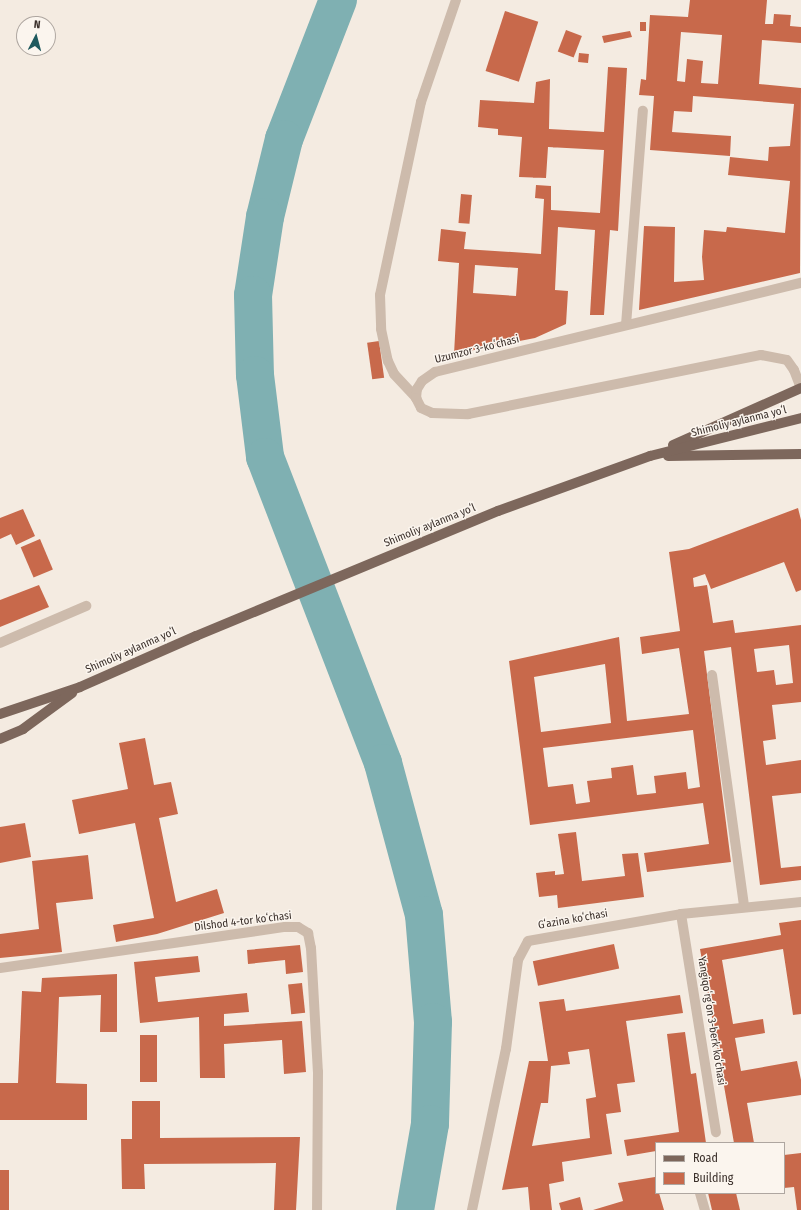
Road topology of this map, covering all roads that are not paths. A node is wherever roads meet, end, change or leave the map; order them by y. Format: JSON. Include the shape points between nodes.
{"nodes":[{"id":1,"x":456,"y":0,"type":"edge"},
{"id":2,"x":643,"y":111,"type":"dead end"},
{"id":3,"x":801,"y":283,"type":"edge"},
{"id":4,"x":626,"y":326,"type":"junction"},
{"id":5,"x":801,"y":388,"type":"edge"},
{"id":6,"x":416,"y":398,"type":"junction"},
{"id":7,"x":801,"y":418,"type":"edge"},
{"id":8,"x":801,"y":454,"type":"edge"},
{"id":9,"x":650,"y":456,"type":"junction"},
{"id":10,"x":86,"y":606,"type":"dead end"},
{"id":11,"x":0,"y":643,"type":"edge"},
{"id":12,"x":712,"y":675,"type":"dead end"},
{"id":13,"x":80,"y":687,"type":"junction"},
{"id":14,"x":0,"y":714,"type":"edge"},
{"id":15,"x":0,"y":740,"type":"edge"},
{"id":16,"x":801,"y":902,"type":"edge"},
{"id":17,"x":744,"y":906,"type":"junction"},
{"id":18,"x":681,"y":914,"type":"junction"},
{"id":19,"x":0,"y":968,"type":"edge"},
{"id":20,"x":716,"y":1132,"type":"dead end"},
{"id":21,"x":700,"y":1194,"type":"edge"},
{"id":22,"x":317,"y":1210,"type":"edge"},
{"id":23,"x":472,"y":1210,"type":"edge"},
{"id":24,"x":704,"y":1210,"type":"edge"}],
"edges":[{"from":1,"to":6,"type":"street","via":[[421,102],[380,295],[381,329],[388,361],[394,374]]},
{"from":2,"to":4,"type":"street"},
{"from":3,"to":4,"type":"street","name":"Uzumzor 3-koʻchasi"},
{"from":4,"to":6,"type":"street","name":"Uzumzor 3-koʻchasi","via":[[435,372],[422,381]]},
{"from":5,"to":6,"type":"street","via":[[787,360],[761,355],[468,414],[432,413],[421,408]]},
{"from":5,"to":9,"type":"main road"},
{"from":7,"to":9,"type":"main road","name":"Shimoliy aylanma yoʻl"},
{"from":8,"to":9,"type":"main road"},
{"from":9,"to":13,"type":"main road","name":"Shimoliy aylanma yoʻl","via":[[498,511]]},
{"from":10,"to":11,"type":"street"},
{"from":12,"to":17,"type":"street"},
{"from":13,"to":14,"type":"main road","name":"Shimoliy aylanma yoʻl"},
{"from":13,"to":15,"type":"main road","name":"Shimoliy aylanma yoʻl","via":[[24,729]]},
{"from":16,"to":17,"type":"street","name":"Gʻazina koʻchasi"},
{"from":17,"to":18,"type":"street","name":"Gʻazina koʻchasi"},
{"from":18,"to":20,"type":"street","name":"Yangiqoʻrgʻon 3-berk koʻchasi"},
{"from":18,"to":23,"type":"street","name":"Gʻazina koʻchasi","via":[[528,941],[518,960],[506,1049]]},
{"from":19,"to":22,"type":"street","name":"Dilshod 4-tor koʻchasi","via":[[285,927],[298,927],[308,933],[318,1072]]},
{"from":21,"to":24,"type":"street"}]}
